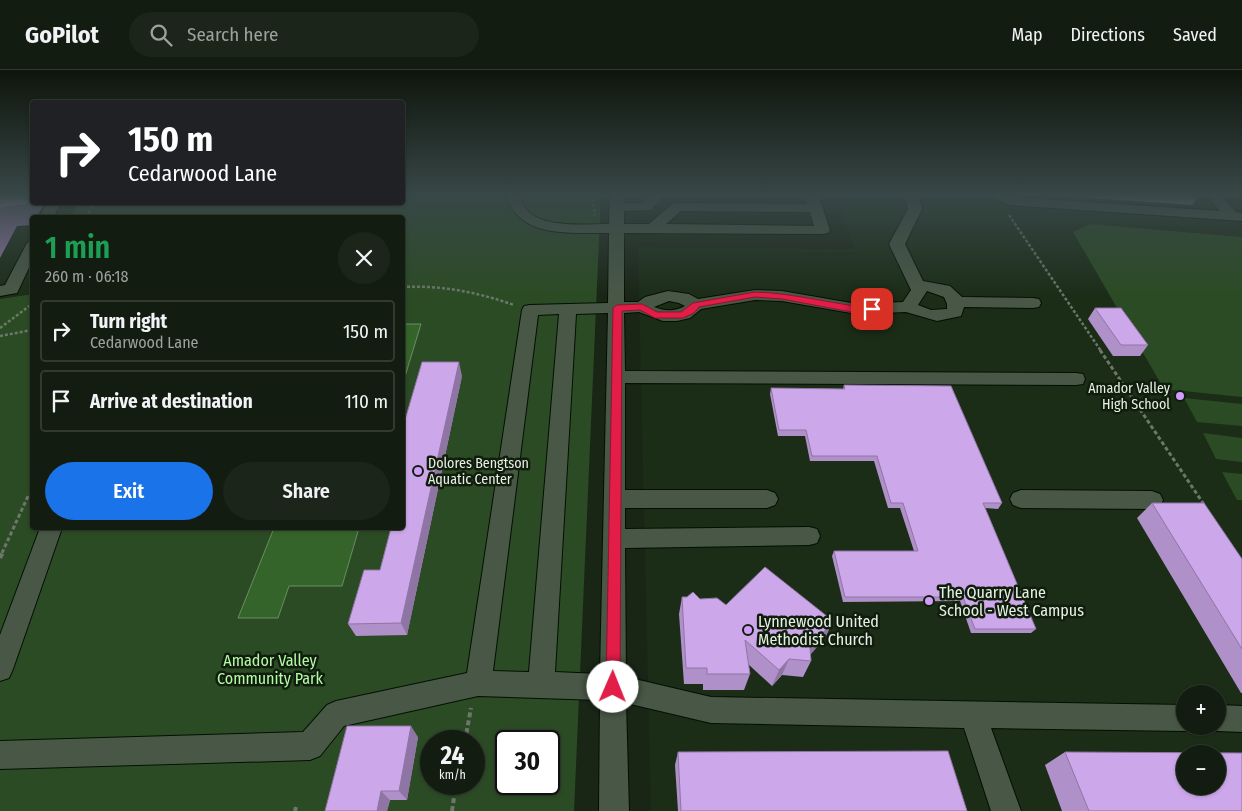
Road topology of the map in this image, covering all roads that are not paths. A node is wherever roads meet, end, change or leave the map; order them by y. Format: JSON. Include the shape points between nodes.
{"nodes":[{"id":1,"x":608,"y":229,"type":"edge"},
{"id":2,"x":617,"y":229,"type":"junction"},
{"id":3,"x":652,"y":229,"type":"joint"},
{"id":4,"x":823,"y":229,"type":"edge"},
{"id":5,"x":905,"y":229,"type":"edge"},
{"id":6,"x":30,"y":250,"type":"edge"},
{"id":7,"x":917,"y":285,"type":"junction"},
{"id":8,"x":0,"y":291,"type":"edge"},
{"id":9,"x":955,"y":302,"type":"junction"},
{"id":10,"x":1033,"y":303,"type":"dead end"},
{"id":11,"x":908,"y":307,"type":"junction"},
{"id":12,"x":568,"y":308,"type":"junction"},
{"id":13,"x":617,"y":308,"type":"junction"},
{"id":14,"x":617,"y":377,"type":"junction"},
{"id":15,"x":1076,"y":379,"type":"dead end"},
{"id":16,"x":615,"y":499,"type":"junction"},
{"id":17,"x":767,"y":499,"type":"dead end"},
{"id":18,"x":1021,"y":499,"type":"dead end"},
{"id":19,"x":1152,"y":500,"type":"dead end"},
{"id":20,"x":49,"y":530,"type":"edge"},
{"id":21,"x":809,"y":536,"type":"dead end"},
{"id":22,"x":615,"y":539,"type":"junction"},
{"id":23,"x":0,"y":669,"type":"edge"},
{"id":24,"x":541,"y":684,"type":"junction"},
{"id":25,"x":613,"y":687,"type":"junction"},
{"id":26,"x":475,"y":693,"type":"junction"},
{"id":27,"x":973,"y":714,"type":"junction"},
{"id":28,"x":1176,"y":718,"type":"edge"},
{"id":29,"x":1226,"y":718,"type":"edge"},
{"id":30,"x":1242,"y":719,"type":"edge"},
{"id":31,"x":0,"y":755,"type":"edge"},
{"id":32,"x":614,"y":811,"type":"edge"},
{"id":33,"x":1006,"y":811,"type":"edge"}],
"edges":[{"from":1,"to":2,"type":"street"},
{"from":2,"to":3,"type":"street"},
{"from":2,"to":13,"type":"street"},
{"from":3,"to":4,"type":"street"},
{"from":5,"to":7,"type":"street","via":[[897,244]]},
{"from":6,"to":8,"type":"street","via":[[11,289]]},
{"from":7,"to":9,"type":"street","via":[[946,289]]},
{"from":7,"to":11,"type":"street","via":[[919,290]]},
{"from":9,"to":10,"type":"street"},
{"from":9,"to":11,"type":"street","via":[[955,312],[944,316],[924,314]]},
{"from":11,"to":13,"type":"street","via":[[857,310],[755,294],[696,305],[683,315],[655,315],[642,307]]},
{"from":12,"to":13,"type":"street"},
{"from":12,"to":24,"type":"street"},
{"from":12,"to":26,"type":"street","via":[[530,310]]},
{"from":13,"to":14,"type":"street"},
{"from":14,"to":15,"type":"street"},
{"from":14,"to":16,"type":"street"},
{"from":16,"to":17,"type":"street"},
{"from":16,"to":22,"type":"street"},
{"from":18,"to":19,"type":"street"},
{"from":20,"to":23,"type":"street"},
{"from":21,"to":22,"type":"street"},
{"from":22,"to":25,"type":"street"},
{"from":24,"to":25,"type":"street"},
{"from":24,"to":26,"type":"street"},
{"from":25,"to":27,"type":"street","via":[[711,710]]},
{"from":25,"to":32,"type":"street"},
{"from":26,"to":31,"type":"street","via":[[336,714],[310,746]]},
{"from":27,"to":28,"type":"street"},
{"from":27,"to":33,"type":"street"},
{"from":29,"to":30,"type":"street"}]}
